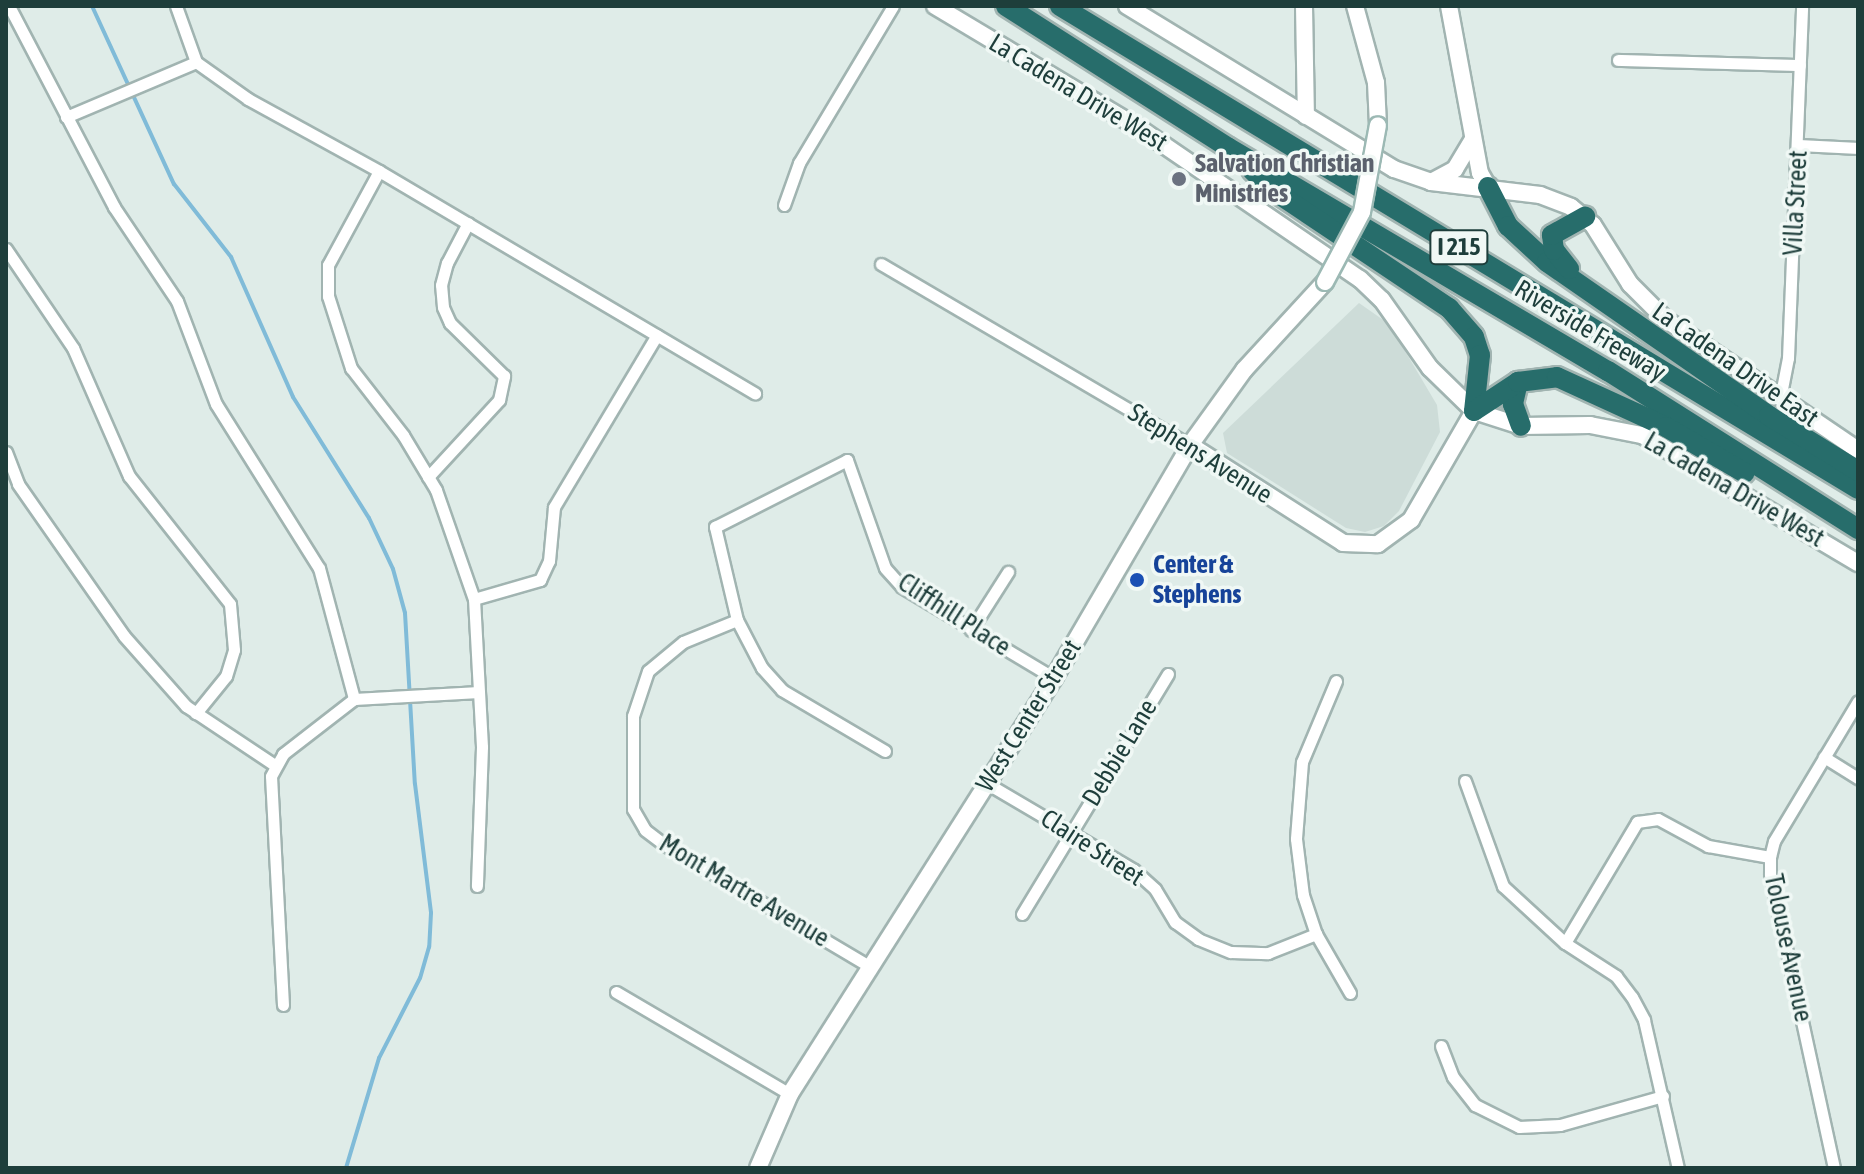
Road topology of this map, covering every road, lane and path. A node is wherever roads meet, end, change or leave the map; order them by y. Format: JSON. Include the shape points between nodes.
{"nodes":[{"id":1,"x":9,"y":6,"type":"edge"},
{"id":2,"x":176,"y":6,"type":"edge"},
{"id":3,"x":893,"y":6,"type":"edge"},
{"id":4,"x":935,"y":6,"type":"edge"},
{"id":5,"x":1006,"y":6,"type":"edge"},
{"id":6,"x":1060,"y":6,"type":"edge"},
{"id":7,"x":1127,"y":6,"type":"edge"},
{"id":8,"x":1304,"y":6,"type":"edge"},
{"id":9,"x":1449,"y":6,"type":"edge"},
{"id":10,"x":1802,"y":6,"type":"edge"},
{"id":11,"x":1356,"y":8,"type":"edge"},
{"id":12,"x":1618,"y":60,"type":"dead end"},
{"id":13,"x":196,"y":62,"type":"junction"},
{"id":14,"x":1800,"y":65,"type":"junction"},
{"id":15,"x":1306,"y":116,"type":"junction"},
{"id":16,"x":66,"y":117,"type":"junction"},
{"id":17,"x":1474,"y":138,"type":"junction"},
{"id":18,"x":1799,"y":145,"type":"junction"},
{"id":19,"x":1229,"y":148,"type":"junction"},
{"id":20,"x":1858,"y":148,"type":"edge"},
{"id":21,"x":379,"y":171,"type":"junction"},
{"id":22,"x":1431,"y":182,"type":"junction"},
{"id":23,"x":1488,"y":187,"type":"junction"},
{"id":24,"x":784,"y":205,"type":"dead end"},
{"id":25,"x":1585,"y":217,"type":"junction"},
{"id":26,"x":468,"y":223,"type":"junction"},
{"id":27,"x":6,"y":249,"type":"edge"},
{"id":28,"x":9,"y":264,"type":"edge"},
{"id":29,"x":881,"y":264,"type":"dead end"},
{"id":30,"x":1589,"y":289,"type":"junction"},
{"id":31,"x":657,"y":335,"type":"junction"},
{"id":32,"x":1518,"y":382,"type":"junction"},
{"id":33,"x":755,"y":393,"type":"dead end"},
{"id":34,"x":1780,"y":399,"type":"junction"},
{"id":35,"x":1474,"y":411,"type":"junction"},
{"id":36,"x":1521,"y":426,"type":"junction"},
{"id":37,"x":1190,"y":445,"type":"junction"},
{"id":38,"x":1858,"y":450,"type":"edge"},
{"id":39,"x":6,"y":452,"type":"edge"},
{"id":40,"x":1858,"y":471,"type":"edge"},
{"id":41,"x":428,"y":477,"type":"junction"},
{"id":42,"x":1858,"y":489,"type":"edge"},
{"id":43,"x":1858,"y":531,"type":"edge"},
{"id":44,"x":1858,"y":563,"type":"edge"},
{"id":45,"x":1008,"y":572,"type":"dead end"},
{"id":46,"x":474,"y":599,"type":"junction"},
{"id":47,"x":737,"y":620,"type":"junction"},
{"id":48,"x":971,"y":630,"type":"junction"},
{"id":49,"x":1168,"y":674,"type":"dead end"},
{"id":50,"x":1054,"y":678,"type":"junction"},
{"id":51,"x":1336,"y":681,"type":"dead end"},
{"id":52,"x":479,"y":692,"type":"junction"},
{"id":53,"x":354,"y":699,"type":"junction"},
{"id":54,"x":1858,"y":701,"type":"edge"},
{"id":55,"x":196,"y":713,"type":"junction"},
{"id":56,"x":885,"y":751,"type":"dead end"},
{"id":57,"x":1824,"y":757,"type":"junction"},
{"id":58,"x":276,"y":766,"type":"junction"},
{"id":59,"x":1858,"y":778,"type":"edge"},
{"id":60,"x":1465,"y":781,"type":"dead end"},
{"id":61,"x":988,"y":784,"type":"junction"},
{"id":62,"x":1071,"y":832,"type":"junction"},
{"id":63,"x":1770,"y":857,"type":"junction"},
{"id":64,"x":477,"y":886,"type":"dead end"},
{"id":65,"x":1022,"y":914,"type":"dead end"},
{"id":66,"x":1316,"y":934,"type":"junction"},
{"id":67,"x":1565,"y":943,"type":"junction"},
{"id":68,"x":869,"y":966,"type":"junction"},
{"id":69,"x":616,"y":992,"type":"dead end"},
{"id":70,"x":1350,"y":993,"type":"dead end"},
{"id":71,"x":283,"y":1005,"type":"dead end"},
{"id":72,"x":1441,"y":1046,"type":"dead end"},
{"id":73,"x":790,"y":1094,"type":"junction"},
{"id":74,"x":1663,"y":1096,"type":"junction"},
{"id":75,"x":758,"y":1168,"type":"edge"},
{"id":76,"x":1678,"y":1168,"type":"edge"},
{"id":77,"x":1834,"y":1168,"type":"edge"}],
"edges":[{"from":1,"to":16,"type":"street"},
{"from":2,"to":13,"type":"street"},
{"from":3,"to":24,"type":"street","via":[[799,163]]},
{"from":4,"to":35,"type":"main road","name":"La Cadena Drive West","via":[[1142,130],[1360,279],[1382,300],[1433,371]]},
{"from":5,"to":19,"type":"highway","name":"Riverside Freeway","number":"I 215"},
{"from":6,"to":42,"type":"highway","name":"Riverside Freeway","number":"I 215"},
{"from":7,"to":15,"type":"main road","name":"La Cadena Drive East"},
{"from":8,"to":15,"type":"main road"},
{"from":9,"to":17,"type":"main road"},
{"from":10,"to":14,"type":"street","name":"Villa Street"},
{"from":11,"to":37,"type":"main road","name":"West Center Street","bridge":true,"via":[[1376,83],[1378,125],[1362,212],[1325,282],[1244,370]]},
{"from":12,"to":14,"type":"street"},
{"from":13,"to":16,"type":"street"},
{"from":13,"to":21,"type":"street","via":[[248,99]]},
{"from":14,"to":18,"type":"street","name":"Villa Street"},
{"from":15,"to":22,"type":"main road","name":"La Cadena Drive East","via":[[1394,169]]},
{"from":16,"to":53,"type":"street","via":[[114,207],[177,301],[216,404],[319,568]]},
{"from":17,"to":22,"type":"main road","via":[[1464,160]]},
{"from":17,"to":23,"type":"main road"},
{"from":18,"to":20,"type":"street"},
{"from":18,"to":34,"type":"street","name":"Villa Street","via":[[1788,358]]},
{"from":19,"to":35,"type":"highway","via":[[1274,191],[1449,308],[1474,337],[1480,355]]},
{"from":19,"to":43,"type":"highway","name":"Riverside Freeway","number":"I 215","via":[[1595,364]]},
{"from":21,"to":26,"type":"street"},
{"from":21,"to":41,"type":"street","via":[[328,265],[328,296],[351,368]]},
{"from":22,"to":23,"type":"main road","name":"La Cadena Drive East"},
{"from":23,"to":25,"type":"main road","name":"La Cadena Drive East","via":[[1540,195]]},
{"from":23,"to":30,"type":"highway","via":[[1508,226],[1547,262]]},
{"from":25,"to":30,"type":"highway","via":[[1556,229],[1551,243]]},
{"from":25,"to":34,"type":"main road","name":"La Cadena Drive East","via":[[1646,303]]},
{"from":26,"to":31,"type":"street"},
{"from":26,"to":41,"type":"street","via":[[447,263],[443,307],[450,323],[504,376],[499,400]]},
{"from":27,"to":28,"type":"street"},
{"from":28,"to":55,"type":"street","via":[[73,348],[129,476],[230,604],[234,650],[226,676]]},
{"from":29,"to":37,"type":"street","name":"Stephens Avenue"},
{"from":30,"to":40,"type":"highway","via":[[1769,416]]},
{"from":31,"to":33,"type":"street"},
{"from":31,"to":46,"type":"street","via":[[554,507],[549,561],[540,580]]},
{"from":32,"to":35,"type":"highway"},
{"from":32,"to":36,"type":"highway","via":[[1513,404]]},
{"from":32,"to":43,"type":"highway","via":[[1545,376],[1584,386]]},
{"from":34,"to":38,"type":"main road","name":"La Cadena Drive East"},
{"from":35,"to":36,"type":"main road","name":"La Cadena Drive West"},
{"from":35,"to":37,"type":"main road","name":"Stephens Avenue","via":[[1411,520],[1378,544],[1343,543]]},
{"from":36,"to":44,"type":"main road","name":"La Cadena Drive West","via":[[1590,425],[1642,435]]},
{"from":37,"to":50,"type":"main road","name":"West Center Street"},
{"from":39,"to":55,"type":"street","via":[[18,484],[83,583]]},
{"from":41,"to":46,"type":"street","via":[[455,535]]},
{"from":45,"to":48,"type":"street"},
{"from":46,"to":52,"type":"street"},
{"from":47,"to":48,"type":"street","name":"Cliffhill Place","via":[[715,527],[847,460],[885,568],[902,587]]},
{"from":47,"to":56,"type":"street","name":"Cliffhill Place","via":[[762,668],[782,690]]},
{"from":47,"to":68,"type":"street","name":"Mont Martre Avenue","via":[[683,642],[648,671],[633,716],[633,809],[645,830],[665,845]]},
{"from":48,"to":50,"type":"street","name":"Cliffhill Place"},
{"from":49,"to":62,"type":"street","name":"Debbie Lane"},
{"from":50,"to":61,"type":"main road","name":"West Center Street"},
{"from":51,"to":66,"type":"street","via":[[1314,724],[1297,797],[1303,895]]},
{"from":52,"to":53,"type":"street"},
{"from":52,"to":64,"type":"street"},
{"from":53,"to":58,"type":"street","via":[[300,736]]},
{"from":54,"to":57,"type":"street","name":"Tolouse Avenue"},
{"from":55,"to":58,"type":"street"},
{"from":57,"to":59,"type":"street"},
{"from":57,"to":63,"type":"street","name":"Tolouse Avenue","via":[[1774,841]]},
{"from":58,"to":71,"type":"street","via":[[271,776]]},
{"from":60,"to":67,"type":"street","via":[[1503,886]]},
{"from":61,"to":62,"type":"street","name":"Claire Street"},
{"from":61,"to":68,"type":"main road","name":"West Center Street"},
{"from":62,"to":65,"type":"street","name":"Debbie Lane"},
{"from":62,"to":66,"type":"street","name":"Claire Street","via":[[1134,870],[1155,889],[1175,922],[1198,939],[1231,952],[1268,953]]},
{"from":63,"to":67,"type":"street","via":[[1708,846],[1658,819],[1637,822]]},
{"from":63,"to":77,"type":"street","name":"Tolouse Avenue"},
{"from":66,"to":70,"type":"street"},
{"from":67,"to":74,"type":"street","via":[[1616,976],[1632,997],[1644,1020]]},
{"from":68,"to":73,"type":"main road","name":"West Center Street"},
{"from":69,"to":73,"type":"street"},
{"from":72,"to":74,"type":"street","via":[[1453,1077],[1475,1105],[1519,1127],[1560,1125]]},
{"from":73,"to":75,"type":"main road","name":"West Center Street"},
{"from":74,"to":76,"type":"street"}]}
